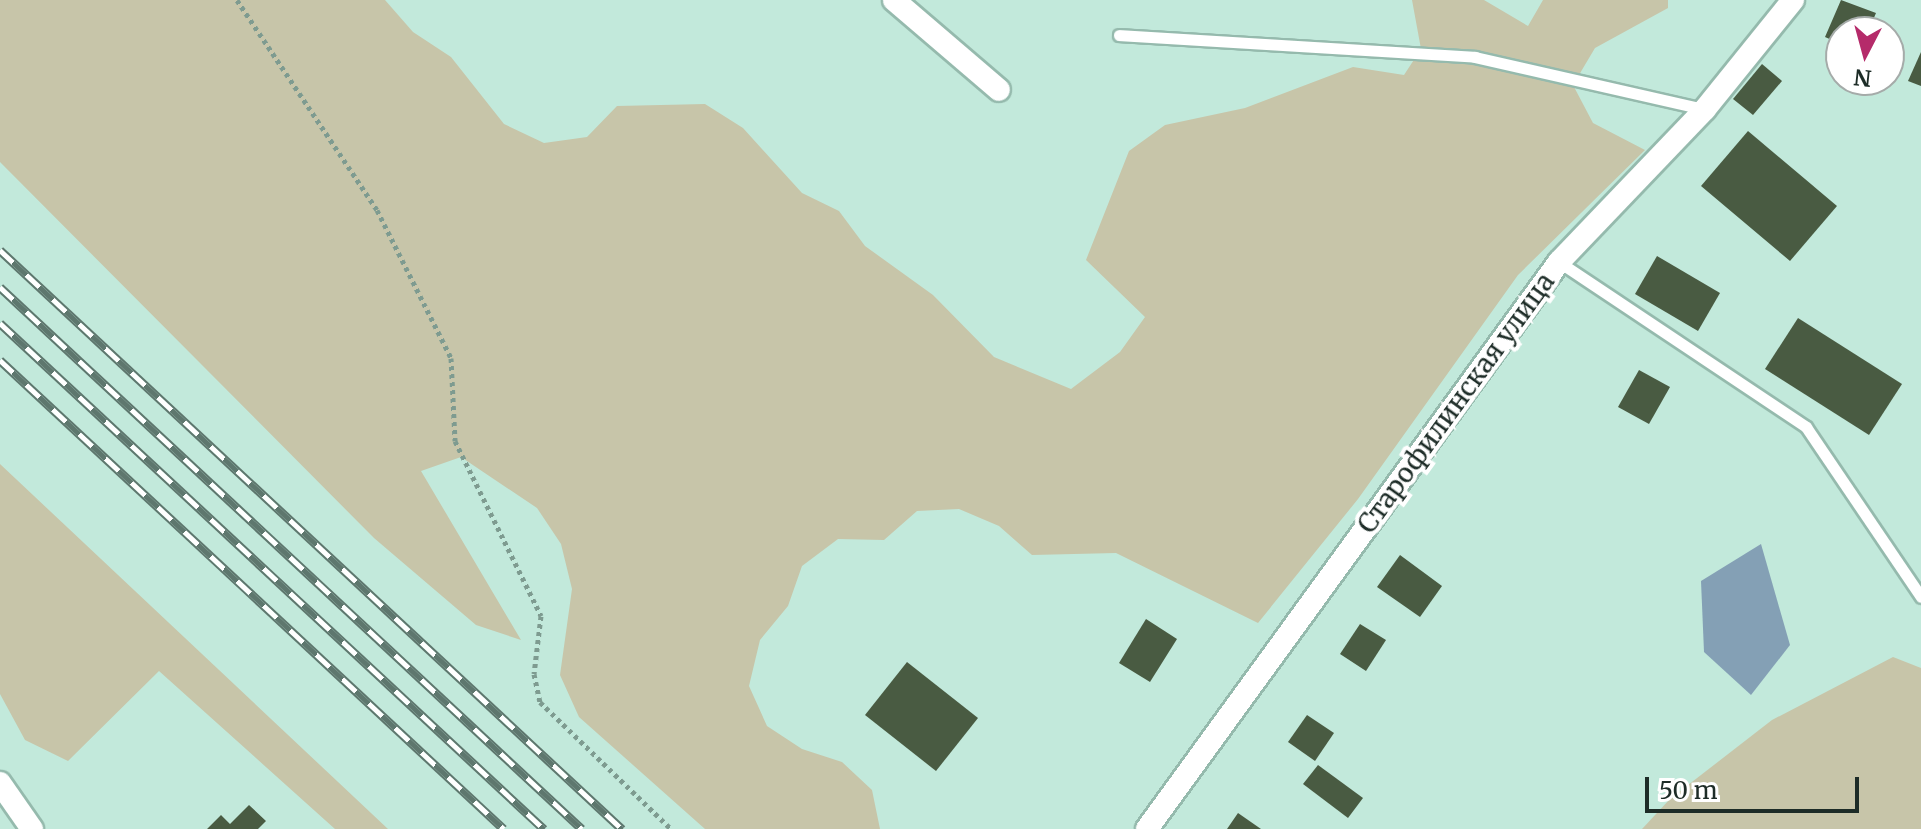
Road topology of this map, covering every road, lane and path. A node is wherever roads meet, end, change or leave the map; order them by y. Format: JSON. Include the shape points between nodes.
{"nodes":[{"id":1,"x":237,"y":0,"type":"edge"},
{"id":2,"x":894,"y":0,"type":"edge"},
{"id":3,"x":1793,"y":0,"type":"edge"},
{"id":4,"x":1119,"y":35,"type":"dead end"},
{"id":5,"x":999,"y":90,"type":"dead end"},
{"id":6,"x":1705,"y":109,"type":"junction"},
{"id":7,"x":1559,"y":262,"type":"junction"},
{"id":8,"x":1921,"y":597,"type":"edge"},
{"id":9,"x":0,"y":783,"type":"edge"},
{"id":10,"x":32,"y":829,"type":"edge"},
{"id":11,"x":671,"y":829,"type":"edge"},
{"id":12,"x":1147,"y":829,"type":"edge"}],
"edges":[{"from":1,"to":11,"type":"path","via":[[377,210],[451,358],[455,441],[541,616],[534,674],[540,702]]},
{"from":2,"to":5,"type":"street"},
{"from":3,"to":6,"type":"street","name":"Старофилинская улица"},
{"from":4,"to":6,"type":"lane","via":[[1475,57]]},
{"from":6,"to":7,"type":"street","name":"Старофилинская улица"},
{"from":7,"to":8,"type":"lane","via":[[1806,427]]},
{"from":7,"to":12,"type":"street","name":"Старофилинская улица"},
{"from":9,"to":10,"type":"street"}]}
